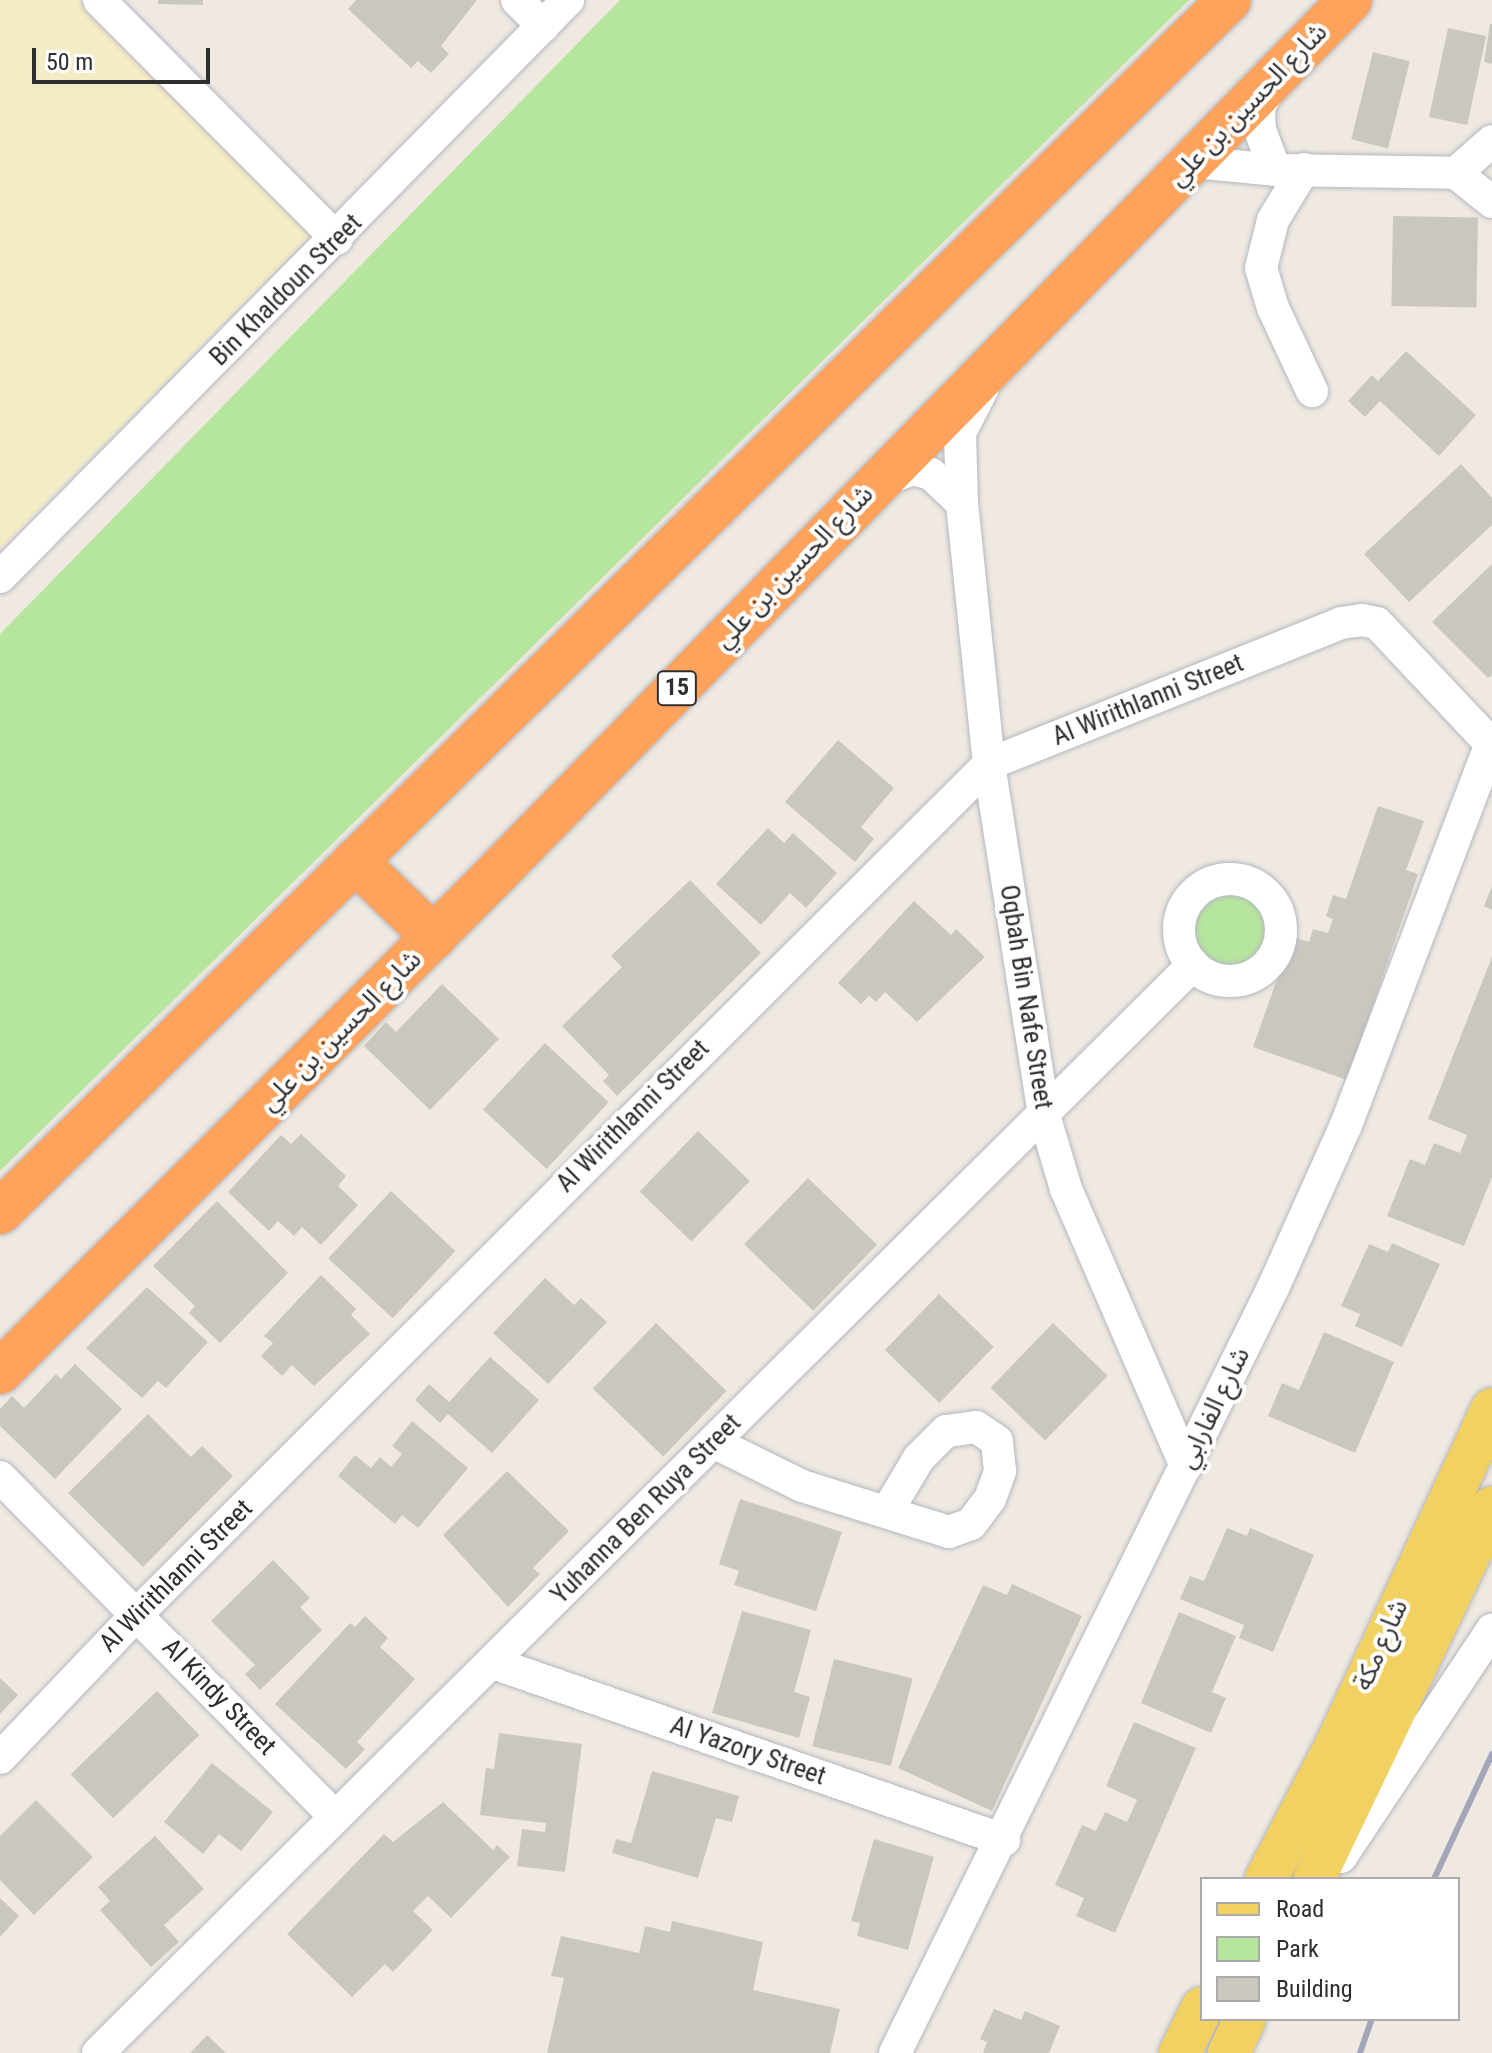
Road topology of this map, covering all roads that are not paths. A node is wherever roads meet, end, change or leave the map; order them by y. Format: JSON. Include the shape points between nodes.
{"nodes":[{"id":1,"x":99,"y":0,"type":"edge"},
{"id":2,"x":517,"y":0,"type":"edge"},
{"id":3,"x":568,"y":0,"type":"edge"},
{"id":4,"x":1229,"y":0,"type":"edge"},
{"id":5,"x":1350,"y":0,"type":"edge"},
{"id":6,"x":543,"y":26,"type":"junction"},
{"id":7,"x":1278,"y":73,"type":"junction"},
{"id":8,"x":1492,"y":141,"type":"edge"},
{"id":9,"x":1194,"y":162,"type":"junction"},
{"id":10,"x":1289,"y":170,"type":"junction"},
{"id":11,"x":1456,"y":173,"type":"junction"},
{"id":12,"x":1492,"y":202,"type":"edge"},
{"id":13,"x":337,"y":239,"type":"junction"},
{"id":14,"x":997,"y":360,"type":"junction"},
{"id":15,"x":1312,"y":391,"type":"dead end"},
{"id":16,"x":876,"y":482,"type":"junction"},
{"id":17,"x":962,"y":503,"type":"junction"},
{"id":18,"x":0,"y":577,"type":"edge"},
{"id":19,"x":1492,"y":744,"type":"edge"},
{"id":20,"x":989,"y":764,"type":"junction"},
{"id":21,"x":355,"y":861,"type":"junction"},
{"id":22,"x":434,"y":937,"type":"junction"},
{"id":23,"x":1193,"y":965,"type":"dead end"},
{"id":24,"x":1044,"y":1115,"type":"junction"},
{"id":25,"x":0,"y":1212,"type":"edge"},
{"id":26,"x":0,"y":1372,"type":"edge"},
{"id":27,"x":1492,"y":1409,"type":"edge"},
{"id":28,"x":713,"y":1442,"type":"junction"},
{"id":29,"x":1186,"y":1466,"type":"junction"},
{"id":30,"x":0,"y":1477,"type":"edge"},
{"id":31,"x":1492,"y":1507,"type":"edge"},
{"id":32,"x":888,"y":1510,"type":"dead end"},
{"id":33,"x":138,"y":1613,"type":"junction"},
{"id":34,"x":1492,"y":1630,"type":"edge"},
{"id":35,"x":493,"y":1663,"type":"junction"},
{"id":36,"x":0,"y":1758,"type":"edge"},
{"id":37,"x":335,"y":1817,"type":"junction"},
{"id":38,"x":1004,"y":1840,"type":"junction"},
{"id":39,"x":1267,"y":1877,"type":"edge"},
{"id":40,"x":1315,"y":1877,"type":"edge"},
{"id":41,"x":1326,"y":1877,"type":"edge"},
{"id":42,"x":1200,"y":2012,"type":"edge"},
{"id":43,"x":1244,"y":2021,"type":"edge"},
{"id":44,"x":98,"y":2053,"type":"edge"},
{"id":45,"x":895,"y":2053,"type":"edge"},
{"id":46,"x":1180,"y":2053,"type":"edge"},
{"id":47,"x":1229,"y":2053,"type":"edge"}],
"edges":[{"from":1,"to":13,"type":"street"},
{"from":2,"to":6,"type":"street"},
{"from":3,"to":6,"type":"street","name":"Bin Khaldoun Street"},
{"from":4,"to":21,"type":"highway"},
{"from":5,"to":7,"type":"highway","name":"شارع الحسين بن علي","number":"15"},
{"from":6,"to":13,"type":"street","name":"Bin Khaldoun Street"},
{"from":7,"to":9,"type":"highway","name":"شارع الحسين بن علي","number":"15"},
{"from":7,"to":10,"type":"street","via":[[1259,107],[1260,130]]},
{"from":8,"to":11,"type":"street"},
{"from":9,"to":10,"type":"street"},
{"from":9,"to":14,"type":"highway","name":"شارع الحسين بن علي","number":"15"},
{"from":10,"to":11,"type":"street"},
{"from":10,"to":15,"type":"street","via":[[1261,268],[1273,308]]},
{"from":11,"to":12,"type":"street"},
{"from":13,"to":18,"type":"street","name":"Bin Khaldoun Street"},
{"from":14,"to":16,"type":"highway","name":"شارع الحسين بن علي","number":"15"},
{"from":14,"to":17,"type":"street","name":"Oqbah Bin Nafe Street","via":[[960,433]]},
{"from":16,"to":17,"type":"street","via":[[913,469],[931,474]]},
{"from":16,"to":22,"type":"highway","name":"شارع الحسين بن علي","number":"15"},
{"from":17,"to":20,"type":"street","name":"Oqbah Bin Nafe Street"},
{"from":19,"to":20,"type":"street","name":"Al Wirithlanni Street","via":[[1377,623],[1362,620],[1341,623]]},
{"from":19,"to":29,"type":"street","name":"شارع الفارابي","via":[[1346,1125]]},
{"from":20,"to":24,"type":"street","name":"Oqbah Bin Nafe Street"},
{"from":20,"to":33,"type":"street","name":"Al Wirithlanni Street"},
{"from":21,"to":22,"type":"highway"},
{"from":21,"to":25,"type":"highway"},
{"from":22,"to":26,"type":"highway","name":"شارع الحسين بن علي","number":"15"},
{"from":23,"to":24,"type":"street","name":"Yuhanna Ben Ruya Street"},
{"from":24,"to":28,"type":"street","name":"Yuhanna Ben Ruya Street"},
{"from":24,"to":29,"type":"street","name":"Oqbah Bin Nafe Street","via":[[1066,1189]]},
{"from":27,"to":39,"type":"main road","name":"شارع مكة","via":[[1329,1758]]},
{"from":28,"to":32,"type":"street","via":[[802,1486]]},
{"from":28,"to":35,"type":"street","name":"Yuhanna Ben Ruya Street"},
{"from":29,"to":38,"type":"street","name":"شارع الفارابي"},
{"from":30,"to":33,"type":"street","name":"Al Kindy Street"},
{"from":31,"to":40,"type":"main road","name":"شارع مكة"},
{"from":33,"to":36,"type":"street","name":"Al Wirithlanni Street"},
{"from":33,"to":37,"type":"street","name":"Al Kindy Street"},
{"from":34,"to":41,"type":"street"},
{"from":35,"to":37,"type":"street","name":"Yuhanna Ben Ruya Street"},
{"from":35,"to":38,"type":"street","name":"Al Yazory Street"},
{"from":37,"to":44,"type":"street","name":"Yuhanna Ben Ruya Street"},
{"from":38,"to":45,"type":"street","name":"شارع الفارابي"},
{"from":42,"to":46,"type":"main road"},
{"from":43,"to":47,"type":"main road"}]}
